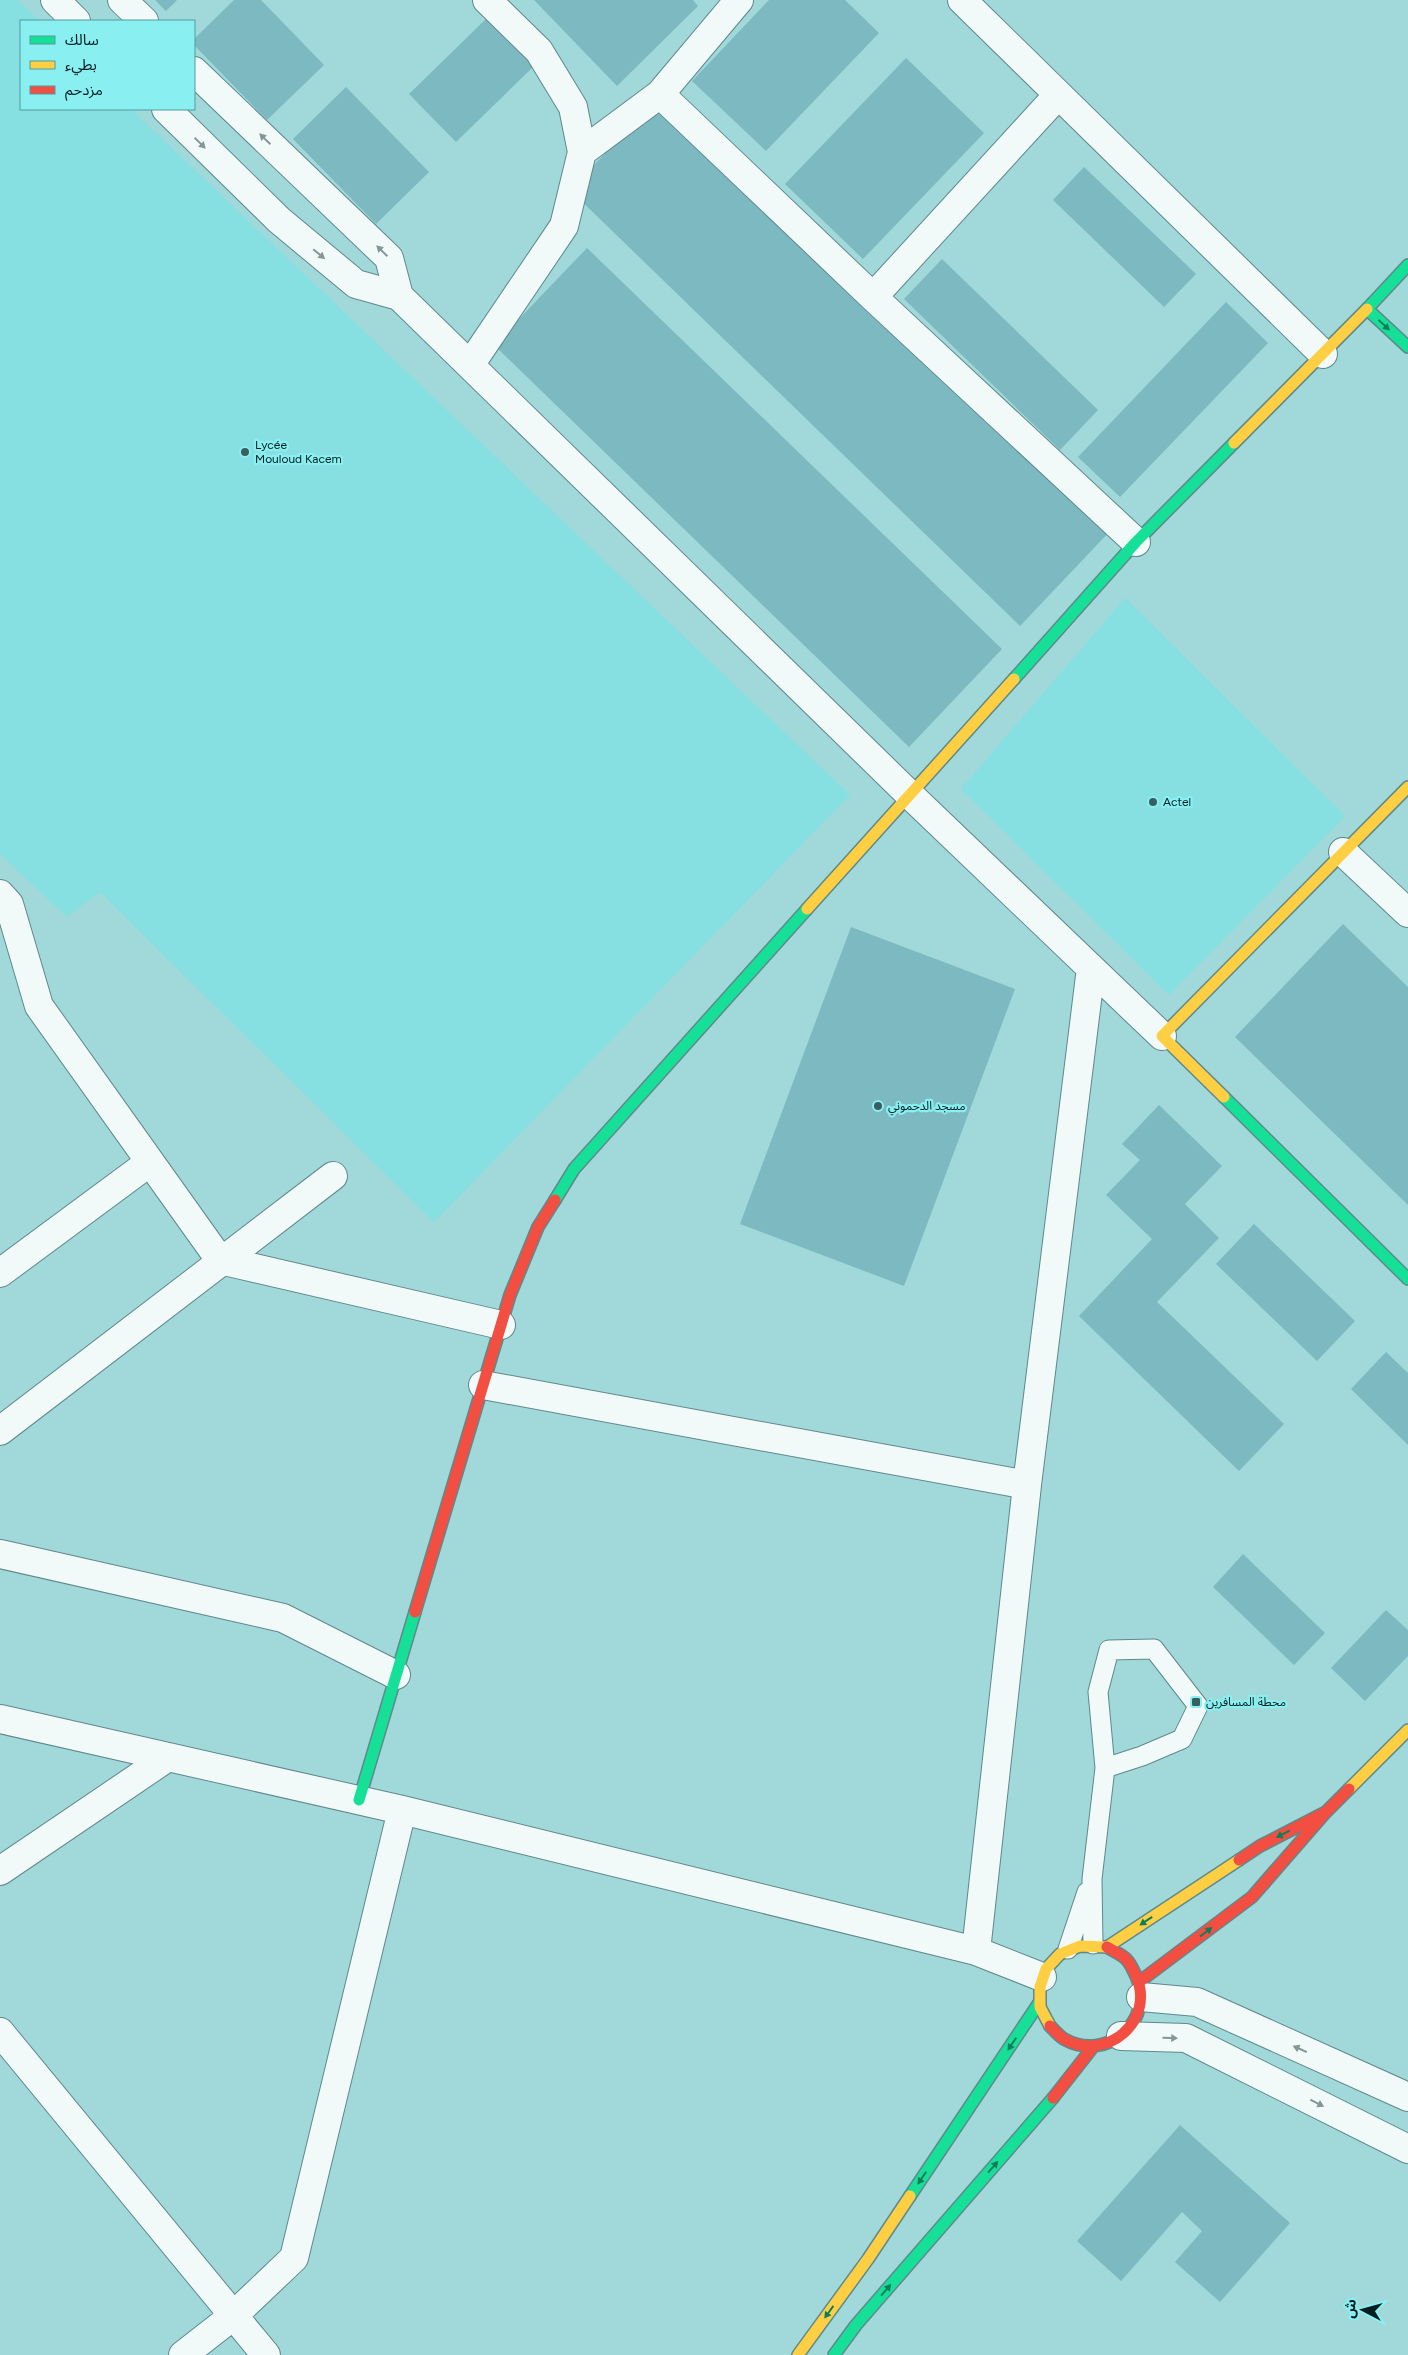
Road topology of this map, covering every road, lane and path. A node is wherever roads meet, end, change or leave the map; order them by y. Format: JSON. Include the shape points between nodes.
{"nodes":[{"id":1,"x":55,"y":0,"type":"edge"},
{"id":2,"x":122,"y":0,"type":"edge"},
{"id":3,"x":487,"y":0,"type":"edge"},
{"id":4,"x":739,"y":0,"type":"edge"},
{"id":5,"x":962,"y":0,"type":"edge"},
{"id":6,"x":75,"y":20,"type":"edge"},
{"id":7,"x":143,"y":20,"type":"edge"},
{"id":8,"x":195,"y":72,"type":"edge"},
{"id":9,"x":660,"y":94,"type":"junction"},
{"id":10,"x":1058,"y":95,"type":"junction"},
{"id":11,"x":167,"y":110,"type":"edge"},
{"id":12,"x":582,"y":152,"type":"junction"},
{"id":13,"x":1408,"y":264,"type":"edge"},
{"id":14,"x":399,"y":296,"type":"junction"},
{"id":15,"x":873,"y":297,"type":"junction"},
{"id":16,"x":1367,"y":309,"type":"junction"},
{"id":17,"x":1408,"y":347,"type":"edge"},
{"id":18,"x":1323,"y":354,"type":"junction"},
{"id":19,"x":470,"y":365,"type":"junction"},
{"id":20,"x":1136,"y":542,"type":"junction"},
{"id":21,"x":1408,"y":787,"type":"edge"},
{"id":22,"x":909,"y":794,"type":"junction"},
{"id":23,"x":1344,"y":852,"type":"junction"},
{"id":24,"x":3,"y":903,"type":"edge"},
{"id":25,"x":1408,"y":913,"type":"edge"},
{"id":26,"x":1091,"y":968,"type":"junction"},
{"id":27,"x":1162,"y":1036,"type":"junction"},
{"id":28,"x":150,"y":1162,"type":"junction"},
{"id":29,"x":333,"y":1176,"type":"dead end"},
{"id":30,"x":220,"y":1260,"type":"junction"},
{"id":31,"x":0,"y":1273,"type":"edge"},
{"id":32,"x":1408,"y":1279,"type":"edge"},
{"id":33,"x":501,"y":1325,"type":"junction"},
{"id":34,"x":483,"y":1385,"type":"junction"},
{"id":35,"x":0,"y":1431,"type":"edge"},
{"id":36,"x":1027,"y":1485,"type":"junction"},
{"id":37,"x":0,"y":1554,"type":"edge"},
{"id":38,"x":396,"y":1675,"type":"junction"},
{"id":39,"x":7,"y":1724,"type":"edge"},
{"id":40,"x":1408,"y":1730,"type":"edge"},
{"id":41,"x":168,"y":1757,"type":"junction"},
{"id":42,"x":1105,"y":1768,"type":"junction"},
{"id":43,"x":359,"y":1800,"type":"junction"},
{"id":44,"x":402,"y":1810,"type":"junction"},
{"id":45,"x":1326,"y":1812,"type":"junction"},
{"id":46,"x":0,"y":1871,"type":"edge"},
{"id":47,"x":1092,"y":1879,"type":"junction"},
{"id":48,"x":1100,"y":1945,"type":"junction"},
{"id":49,"x":1068,"y":1949,"type":"junction"},
{"id":50,"x":976,"y":1952,"type":"junction"},
{"id":51,"x":1041,"y":1990,"type":"junction"},
{"id":52,"x":1140,"y":1990,"type":"junction"},
{"id":53,"x":0,"y":2032,"type":"edge"},
{"id":54,"x":1121,"y":2036,"type":"junction"},
{"id":55,"x":1093,"y":2047,"type":"junction"},
{"id":56,"x":1408,"y":2097,"type":"edge"},
{"id":57,"x":1408,"y":2149,"type":"edge"},
{"id":58,"x":233,"y":2316,"type":"junction"},
{"id":59,"x":183,"y":2355,"type":"edge"},
{"id":60,"x":266,"y":2355,"type":"edge"},
{"id":61,"x":798,"y":2355,"type":"edge"},
{"id":62,"x":834,"y":2355,"type":"edge"}],
"edges":[{"from":1,"to":6,"type":"street"},
{"from":2,"to":7,"type":"street"},
{"from":3,"to":12,"type":"street","via":[[539,51],[574,107]]},
{"from":4,"to":9,"type":"street"},
{"from":5,"to":10,"type":"street"},
{"from":14,"to":8,"type":"street","one_way":true,"via":[[389,258]]},
{"from":9,"to":12,"type":"street"},
{"from":9,"to":15,"type":"street"},
{"from":10,"to":15,"type":"street"},
{"from":10,"to":18,"type":"street"},
{"from":11,"to":14,"type":"street","one_way":true,"via":[[279,220],[356,284]]},
{"from":12,"to":19,"type":"street","via":[[564,226]]},
{"from":13,"to":16,"type":"main road"},
{"from":14,"to":19,"type":"street"},
{"from":15,"to":20,"type":"street"},
{"from":16,"to":17,"type":"main road","one_way":true},
{"from":16,"to":18,"type":"main road"},
{"from":18,"to":20,"type":"main road"},
{"from":19,"to":22,"type":"street"},
{"from":20,"to":22,"type":"main road"},
{"from":21,"to":23,"type":"main road"},
{"from":22,"to":26,"type":"street"},
{"from":22,"to":33,"type":"main road","via":[[574,1169],[538,1227]]},
{"from":23,"to":25,"type":"street"},
{"from":23,"to":27,"type":"main road"},
{"from":24,"to":28,"type":"street","via":[[39,1006]]},
{"from":26,"to":27,"type":"street"},
{"from":26,"to":36,"type":"street"},
{"from":27,"to":32,"type":"main road"},
{"from":28,"to":30,"type":"street"},
{"from":28,"to":31,"type":"street"},
{"from":29,"to":30,"type":"street"},
{"from":30,"to":33,"type":"street"},
{"from":30,"to":35,"type":"street"},
{"from":33,"to":34,"type":"main road"},
{"from":34,"to":36,"type":"street"},
{"from":34,"to":38,"type":"main road"},
{"from":36,"to":50,"type":"street"},
{"from":37,"to":38,"type":"street","via":[[283,1618]]},
{"from":38,"to":43,"type":"main road"},
{"from":39,"to":41,"type":"street"},
{"from":40,"to":45,"type":"main road"},
{"from":41,"to":43,"type":"street"},
{"from":41,"to":46,"type":"street"},
{"from":42,"to":42,"type":"lane","via":[[1098,1692],[1109,1650],[1154,1649],[1198,1706],[1182,1739]]},
{"from":42,"to":47,"type":"lane"},
{"from":43,"to":44,"type":"street"},
{"from":44,"to":50,"type":"street"},
{"from":44,"to":58,"type":"street","via":[[294,2258]]},
{"from":45,"to":48,"type":"main road","one_way":true,"via":[[1260,1846]]},
{"from":52,"to":45,"type":"main road","one_way":true,"via":[[1252,1897]]},
{"from":47,"to":48,"type":"lane"},
{"from":47,"to":49,"type":"lane"},
{"from":48,"to":49,"type":"main road","via":[[1080,1944]]},
{"from":48,"to":52,"type":"main road","via":[[1128,1960]]},
{"from":49,"to":51,"type":"main road","via":[[1052,1960]]},
{"from":50,"to":51,"type":"street"},
{"from":51,"to":55,"type":"main road","via":[[1044,2018],[1052,2030],[1064,2040]]},
{"from":51,"to":61,"type":"main road","one_way":true,"via":[[868,2259]]},
{"from":52,"to":54,"type":"main road","via":[[1138,2012]]},
{"from":56,"to":52,"type":"street","one_way":true,"via":[[1197,2002]]},
{"from":53,"to":58,"type":"street"},
{"from":54,"to":55,"type":"main road","via":[[1108,2044]]},
{"from":54,"to":57,"type":"street","one_way":true,"via":[[1186,2038]]},
{"from":62,"to":55,"type":"main road","one_way":true,"via":[[856,2325],[1057,2094]]},
{"from":58,"to":59,"type":"street"},
{"from":58,"to":60,"type":"street"}]}
